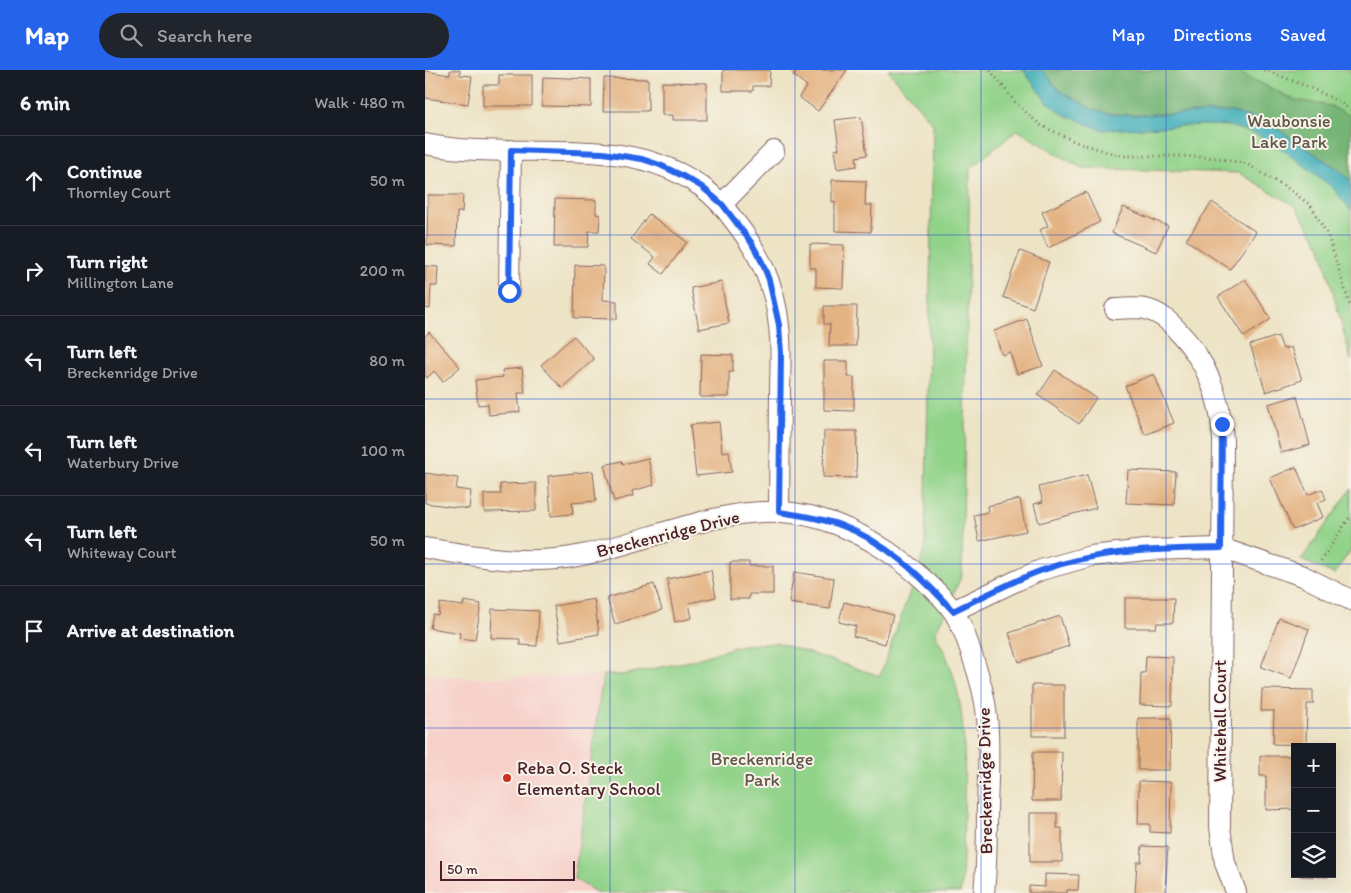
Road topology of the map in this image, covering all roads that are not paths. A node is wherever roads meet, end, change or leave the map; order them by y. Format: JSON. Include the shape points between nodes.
{"nodes":[{"id":1,"x":425,"y":144,"type":"edge"},
{"id":2,"x":511,"y":150,"type":"junction"},
{"id":3,"x":774,"y":151,"type":"dead end"},
{"id":4,"x":722,"y":204,"type":"junction"},
{"id":5,"x":509,"y":291,"type":"dead end"},
{"id":6,"x":1115,"y":309,"type":"dead end"},
{"id":7,"x":779,"y":512,"type":"junction"},
{"id":8,"x":425,"y":548,"type":"edge"},
{"id":9,"x":1221,"y":548,"type":"junction"},
{"id":10,"x":1351,"y":600,"type":"edge"},
{"id":11,"x":953,"y":611,"type":"junction"},
{"id":12,"x":1236,"y":892,"type":"dead end"},
{"id":13,"x":984,"y":893,"type":"edge"}],
"edges":[{"from":1,"to":2,"type":"street","via":[[456,149]]},
{"from":2,"to":4,"type":"street","via":[[603,153],[642,159],[683,176]]},
{"from":2,"to":5,"type":"street"},
{"from":3,"to":4,"type":"street"},
{"from":4,"to":7,"type":"street","via":[[762,262],[779,325]]},
{"from":6,"to":9,"type":"street","name":"Whitehall Court","via":[[1145,308],[1165,317],[1190,343],[1211,380],[1222,424]]},
{"from":7,"to":8,"type":"street","name":"Breckenridge Drive","via":[[714,520],[585,555],[545,560],[515,561]]},
{"from":7,"to":11,"type":"street","name":"Breckenridge Drive","via":[[841,525],[871,540],[921,577]]},
{"from":9,"to":10,"type":"street","via":[[1303,576]]},
{"from":9,"to":11,"type":"street","via":[[1145,550],[1076,560],[1041,570]]},
{"from":9,"to":12,"type":"street","name":"Whitehall Court","via":[[1219,827],[1225,863]]},
{"from":11,"to":13,"type":"street","name":"Breckenridge Drive","via":[[974,662],[987,716]]}]}
